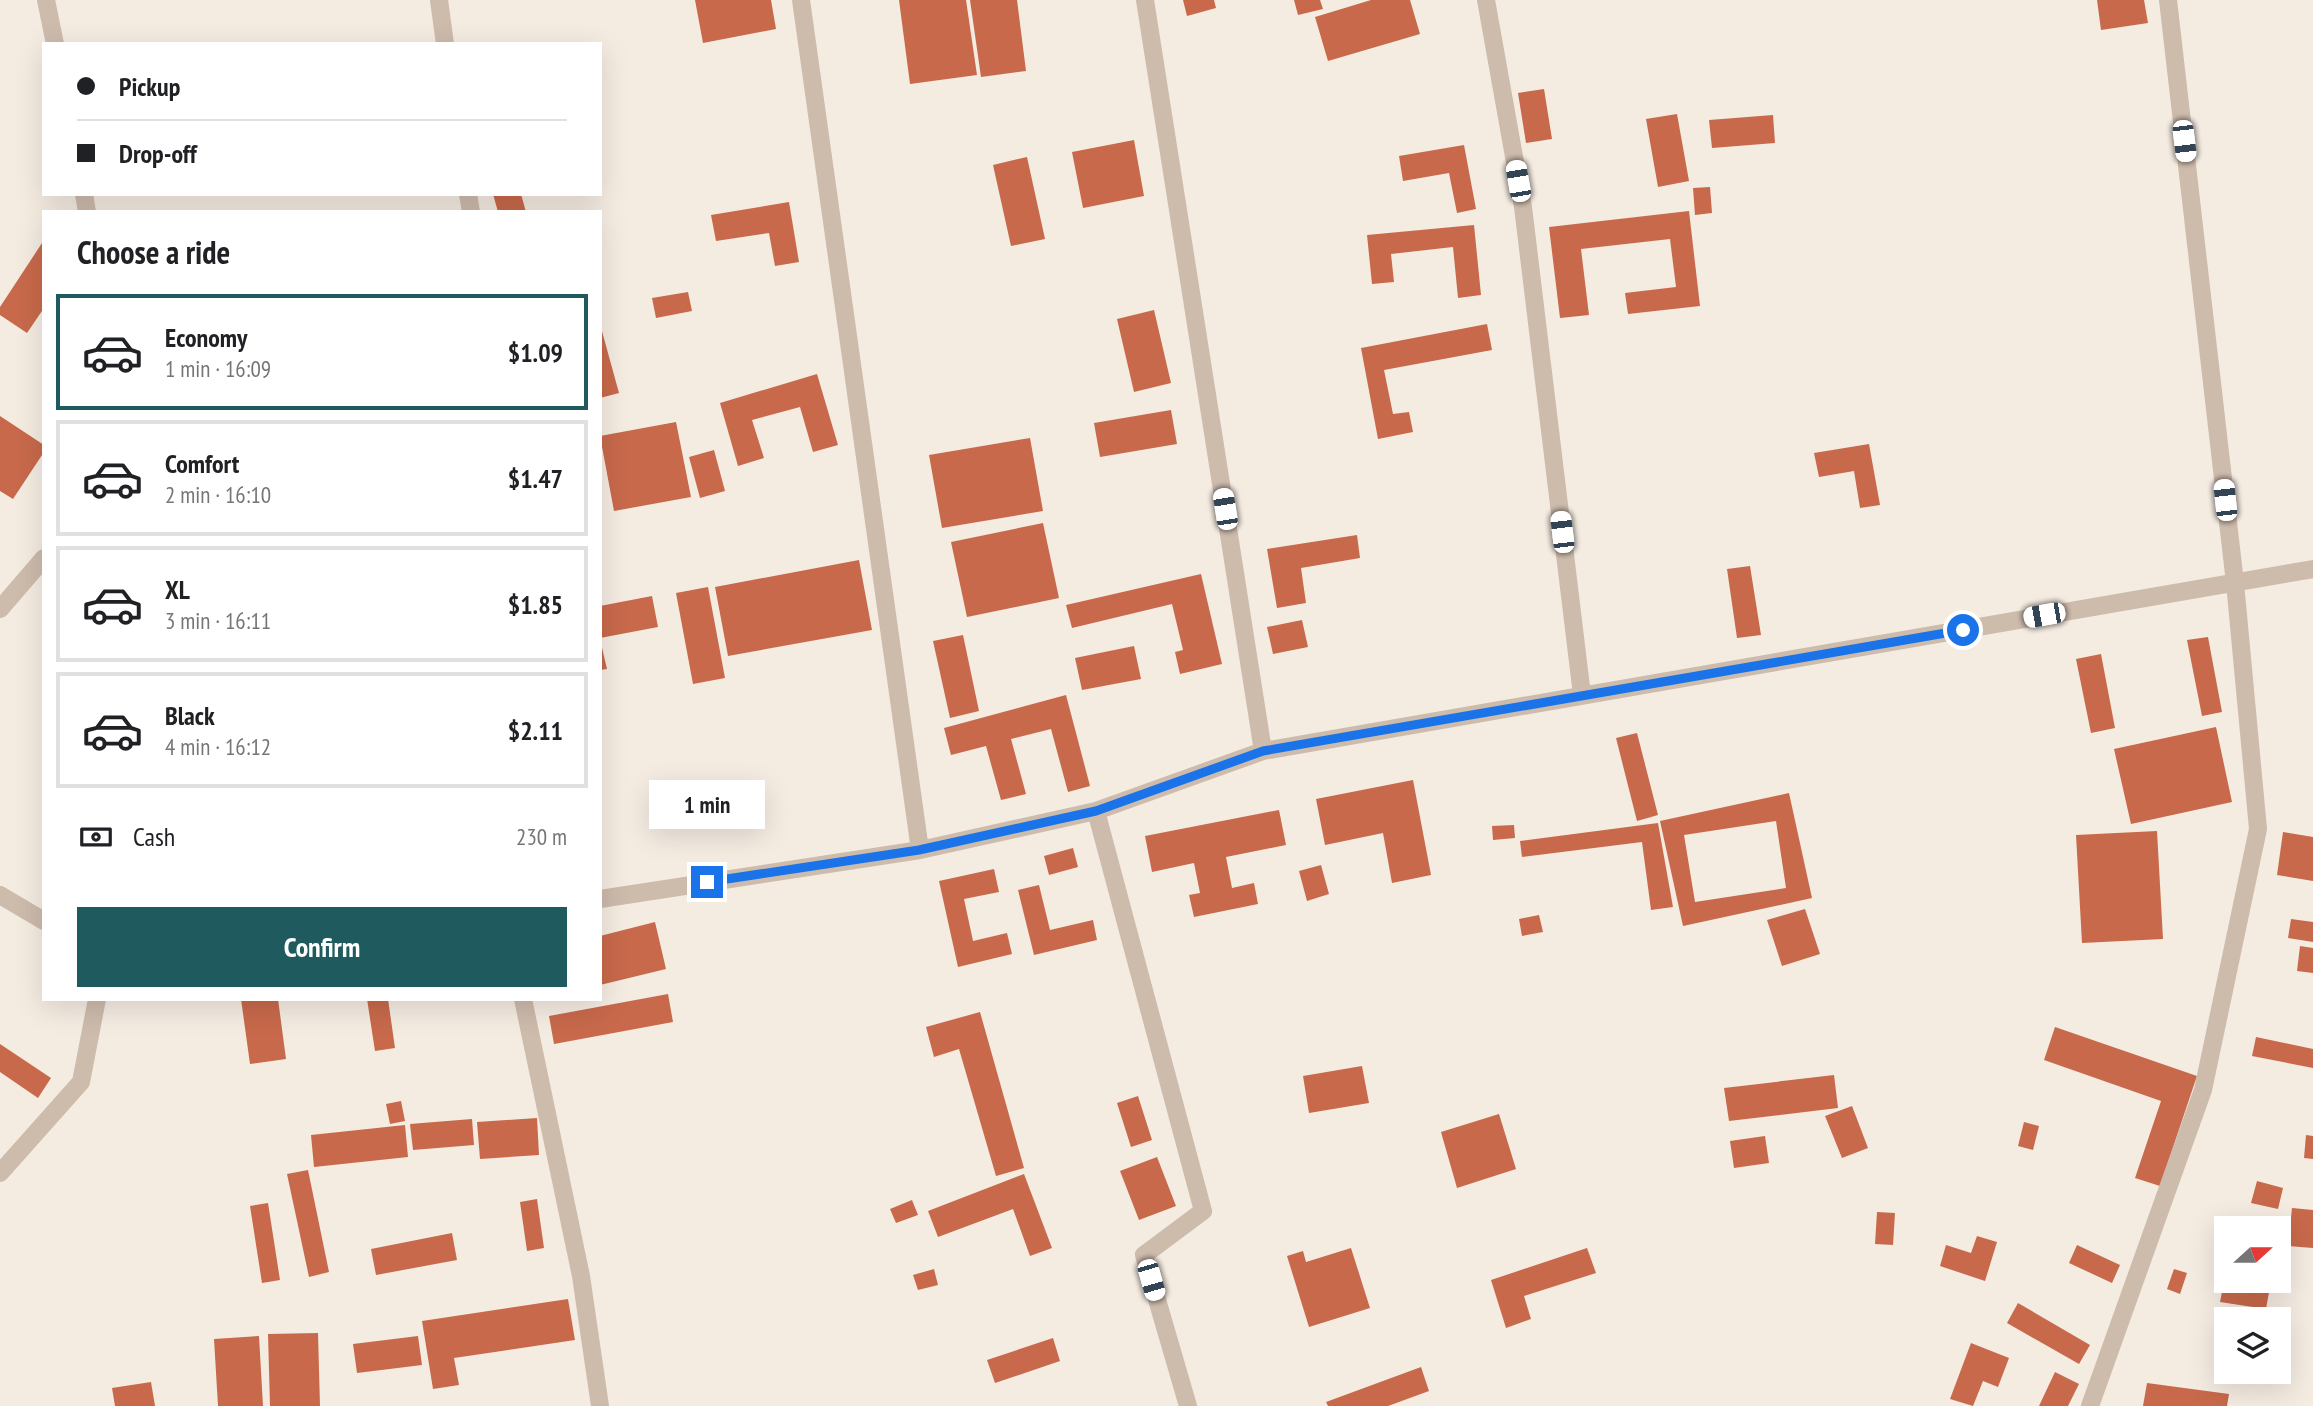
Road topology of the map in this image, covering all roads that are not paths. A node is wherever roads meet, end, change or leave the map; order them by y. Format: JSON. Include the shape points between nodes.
{"nodes":[{"id":1,"x":46,"y":0,"type":"edge"},
{"id":2,"x":54,"y":0,"type":"edge"},
{"id":3,"x":439,"y":0,"type":"edge"},
{"id":4,"x":801,"y":0,"type":"edge"},
{"id":5,"x":1145,"y":0,"type":"edge"},
{"id":6,"x":1486,"y":0,"type":"edge"},
{"id":7,"x":2168,"y":0,"type":"edge"},
{"id":8,"x":55,"y":42,"type":"edge"},
{"id":9,"x":445,"y":42,"type":"edge"},
{"id":10,"x":42,"y":560,"type":"edge"},
{"id":11,"x":2313,"y":569,"type":"edge"},
{"id":12,"x":2235,"y":583,"type":"junction"},
{"id":13,"x":0,"y":609,"type":"edge"},
{"id":14,"x":1582,"y":695,"type":"junction"},
{"id":15,"x":1263,"y":751,"type":"junction"},
{"id":16,"x":1096,"y":811,"type":"junction"},
{"id":17,"x":919,"y":850,"type":"junction"},
{"id":18,"x":0,"y":895,"type":"edge"},
{"id":19,"x":602,"y":898,"type":"edge"},
{"id":20,"x":42,"y":920,"type":"edge"},
{"id":21,"x":97,"y":1001,"type":"edge"},
{"id":22,"x":523,"y":1001,"type":"edge"},
{"id":23,"x":0,"y":1173,"type":"edge"},
{"id":24,"x":600,"y":1406,"type":"edge"},
{"id":25,"x":1188,"y":1406,"type":"edge"},
{"id":26,"x":2090,"y":1406,"type":"edge"}],
"edges":[{"from":1,"to":2,"type":"street"},
{"from":1,"to":8,"type":"street"},
{"from":3,"to":9,"type":"street"},
{"from":4,"to":17,"type":"street"},
{"from":5,"to":15,"type":"street"},
{"from":6,"to":14,"type":"street","via":[[1523,207]]},
{"from":7,"to":12,"type":"street"},
{"from":10,"to":13,"type":"street"},
{"from":11,"to":12,"type":"street"},
{"from":12,"to":14,"type":"street"},
{"from":12,"to":26,"type":"street","via":[[2258,829],[2203,1090]]},
{"from":14,"to":15,"type":"street"},
{"from":15,"to":16,"type":"street"},
{"from":16,"to":17,"type":"street"},
{"from":16,"to":25,"type":"street","via":[[1203,1210],[1144,1255]]},
{"from":17,"to":19,"type":"street"},
{"from":18,"to":20,"type":"street"},
{"from":21,"to":23,"type":"street","via":[[81,1082]]},
{"from":22,"to":24,"type":"street","via":[[582,1276]]}]}
